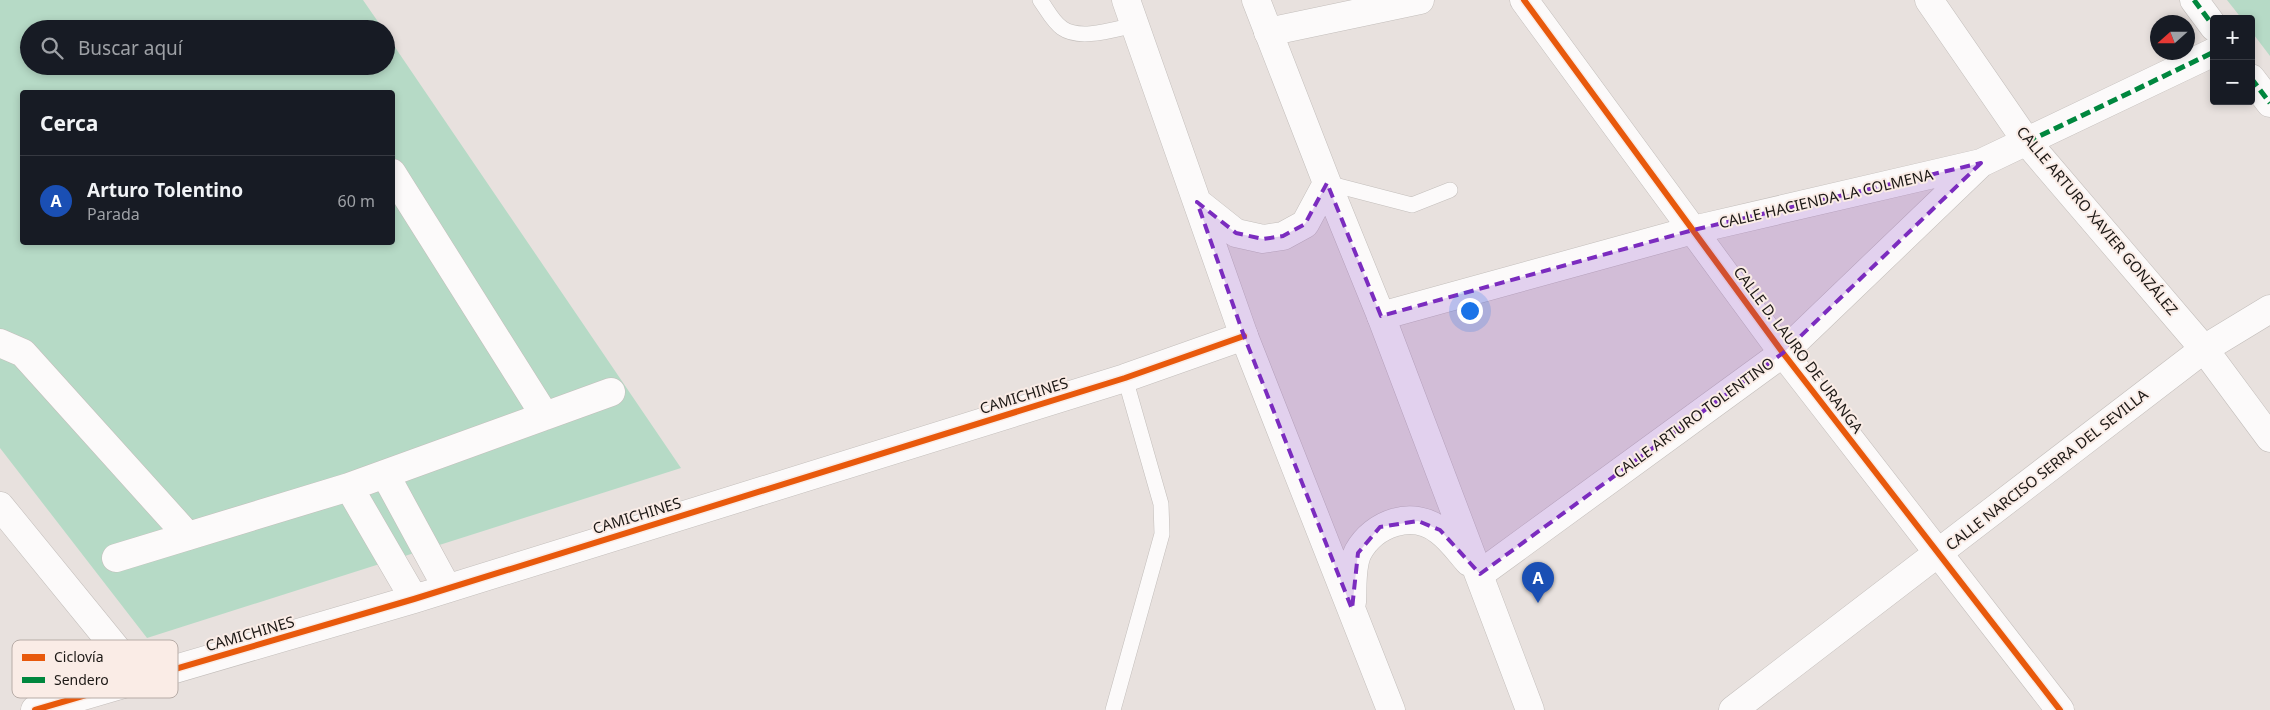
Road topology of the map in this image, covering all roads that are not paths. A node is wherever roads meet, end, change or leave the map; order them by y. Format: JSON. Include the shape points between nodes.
{"nodes":[{"id":1,"x":1040,"y":0,"type":"edge"},
{"id":2,"x":1126,"y":0,"type":"edge"},
{"id":3,"x":1256,"y":0,"type":"edge"},
{"id":4,"x":1420,"y":0,"type":"edge"},
{"id":5,"x":1524,"y":0,"type":"edge"},
{"id":6,"x":1929,"y":0,"type":"edge"},
{"id":7,"x":2194,"y":0,"type":"edge"},
{"id":8,"x":2210,"y":22,"type":"edge"},
{"id":9,"x":1136,"y":25,"type":"junction"},
{"id":10,"x":1268,"y":32,"type":"junction"},
{"id":11,"x":2210,"y":54,"type":"edge"},
{"id":12,"x":2255,"y":83,"type":"edge"},
{"id":13,"x":2270,"y":103,"type":"edge"},
{"id":14,"x":2027,"y":142,"type":"junction"},
{"id":15,"x":1981,"y":163,"type":"junction"},
{"id":16,"x":395,"y":179,"type":"edge"},
{"id":17,"x":1327,"y":183,"type":"junction"},
{"id":18,"x":1450,"y":190,"type":"dead end"},
{"id":19,"x":1197,"y":202,"type":"junction"},
{"id":20,"x":1693,"y":230,"type":"junction"},
{"id":21,"x":2270,"y":308,"type":"edge"},
{"id":22,"x":1381,"y":316,"type":"junction"},
{"id":23,"x":1244,"y":336,"type":"junction"},
{"id":24,"x":0,"y":343,"type":"edge"},
{"id":25,"x":2204,"y":349,"type":"junction"},
{"id":26,"x":1783,"y":353,"type":"junction"},
{"id":27,"x":1125,"y":378,"type":"junction"},
{"id":28,"x":611,"y":392,"type":"dead end"},
{"id":29,"x":545,"y":416,"type":"junction"},
{"id":30,"x":2270,"y":438,"type":"edge"},
{"id":31,"x":385,"y":474,"type":"junction"},
{"id":32,"x":349,"y":487,"type":"junction"},
{"id":33,"x":0,"y":506,"type":"edge"},
{"id":34,"x":188,"y":536,"type":"junction"},
{"id":35,"x":1939,"y":553,"type":"junction"},
{"id":36,"x":116,"y":558,"type":"dead end"},
{"id":37,"x":1480,"y":574,"type":"junction"},
{"id":38,"x":447,"y":588,"type":"junction"},
{"id":39,"x":414,"y":599,"type":"junction"},
{"id":40,"x":1352,"y":609,"type":"junction"},
{"id":41,"x":109,"y":640,"type":"edge"},
{"id":42,"x":178,"y":668,"type":"edge"},
{"id":43,"x":76,"y":698,"type":"edge"},
{"id":44,"x":35,"y":710,"type":"edge"},
{"id":45,"x":1113,"y":710,"type":"edge"},
{"id":46,"x":1390,"y":710,"type":"edge"},
{"id":47,"x":1530,"y":710,"type":"edge"},
{"id":48,"x":1733,"y":710,"type":"edge"},
{"id":49,"x":2060,"y":710,"type":"edge"}],
"edges":[{"from":1,"to":9,"type":"lane","via":[[1060,28],[1072,33]]},
{"from":2,"to":9,"type":"main road"},
{"from":3,"to":10,"type":"main road"},
{"from":4,"to":10,"type":"main road"},
{"from":5,"to":20,"type":"main road","name":"CALLE D. LAURO DE URANGA"},
{"from":6,"to":14,"type":"main road","name":"CALLE ARTURO XAVIER GONZÁLEZ"},
{"from":7,"to":8,"type":"main road"},
{"from":9,"to":19,"type":"main road"},
{"from":10,"to":17,"type":"main road"},
{"from":11,"to":14,"type":"main road"},
{"from":12,"to":13,"type":"main road"},
{"from":14,"to":15,"type":"main road"},
{"from":14,"to":25,"type":"main road","name":"CALLE ARTURO XAVIER GONZÁLEZ"},
{"from":15,"to":20,"type":"main road","name":"CALLE HACIENDA LA COLMENA"},
{"from":15,"to":26,"type":"main road","name":"CALLE ARTURO TOLENTINO"},
{"from":16,"to":29,"type":"main road"},
{"from":17,"to":18,"type":"lane","via":[[1412,205]]},
{"from":17,"to":19,"type":"main road","via":[[1305,224],[1283,236],[1263,239],[1236,233]]},
{"from":17,"to":22,"type":"main road"},
{"from":19,"to":23,"type":"main road"},
{"from":20,"to":22,"type":"main road","name":"CALLE HACIENDA LA COLMENA"},
{"from":20,"to":26,"type":"main road","name":"CALLE D. LAURO DE URANGA"},
{"from":21,"to":25,"type":"main road","name":"CALLE NARCISO SERRA DEL SEVILLA"},
{"from":22,"to":37,"type":"main road"},
{"from":23,"to":27,"type":"main road","name":"CAMICHINES"},
{"from":23,"to":40,"type":"main road"},
{"from":24,"to":34,"type":"main road","via":[[23,353]]},
{"from":25,"to":30,"type":"main road","name":"CALLE ARTURO XAVIER GONZÁLEZ"},
{"from":25,"to":35,"type":"main road","name":"CALLE NARCISO SERRA DEL SEVILLA"},
{"from":26,"to":35,"type":"main road","name":"CALLE D. LAURO DE URANGA"},
{"from":26,"to":37,"type":"main road","name":"CALLE ARTURO TOLENTINO"},
{"from":27,"to":38,"type":"main road","name":"CAMICHINES"},
{"from":27,"to":45,"type":"lane","via":[[1161,504],[1162,534]]},
{"from":28,"to":29,"type":"main road"},
{"from":29,"to":31,"type":"main road"},
{"from":31,"to":32,"type":"main road"},
{"from":31,"to":38,"type":"main road"},
{"from":32,"to":34,"type":"main road"},
{"from":32,"to":39,"type":"main road"},
{"from":33,"to":41,"type":"main road"},
{"from":34,"to":36,"type":"main road"},
{"from":35,"to":48,"type":"main road","name":"CALLE NARCISO SERRA DEL SEVILLA"},
{"from":35,"to":49,"type":"main road","name":"CALLE D. LAURO DE URANGA"},
{"from":37,"to":40,"type":"main road","via":[[1440,530],[1418,521],[1380,527],[1358,554]]},
{"from":37,"to":47,"type":"main road"},
{"from":38,"to":39,"type":"main road","name":"CAMICHINES"},
{"from":39,"to":42,"type":"main road","name":"CAMICHINES"},
{"from":40,"to":46,"type":"main road"},
{"from":43,"to":44,"type":"main road","name":"CAMICHINES"}]}
